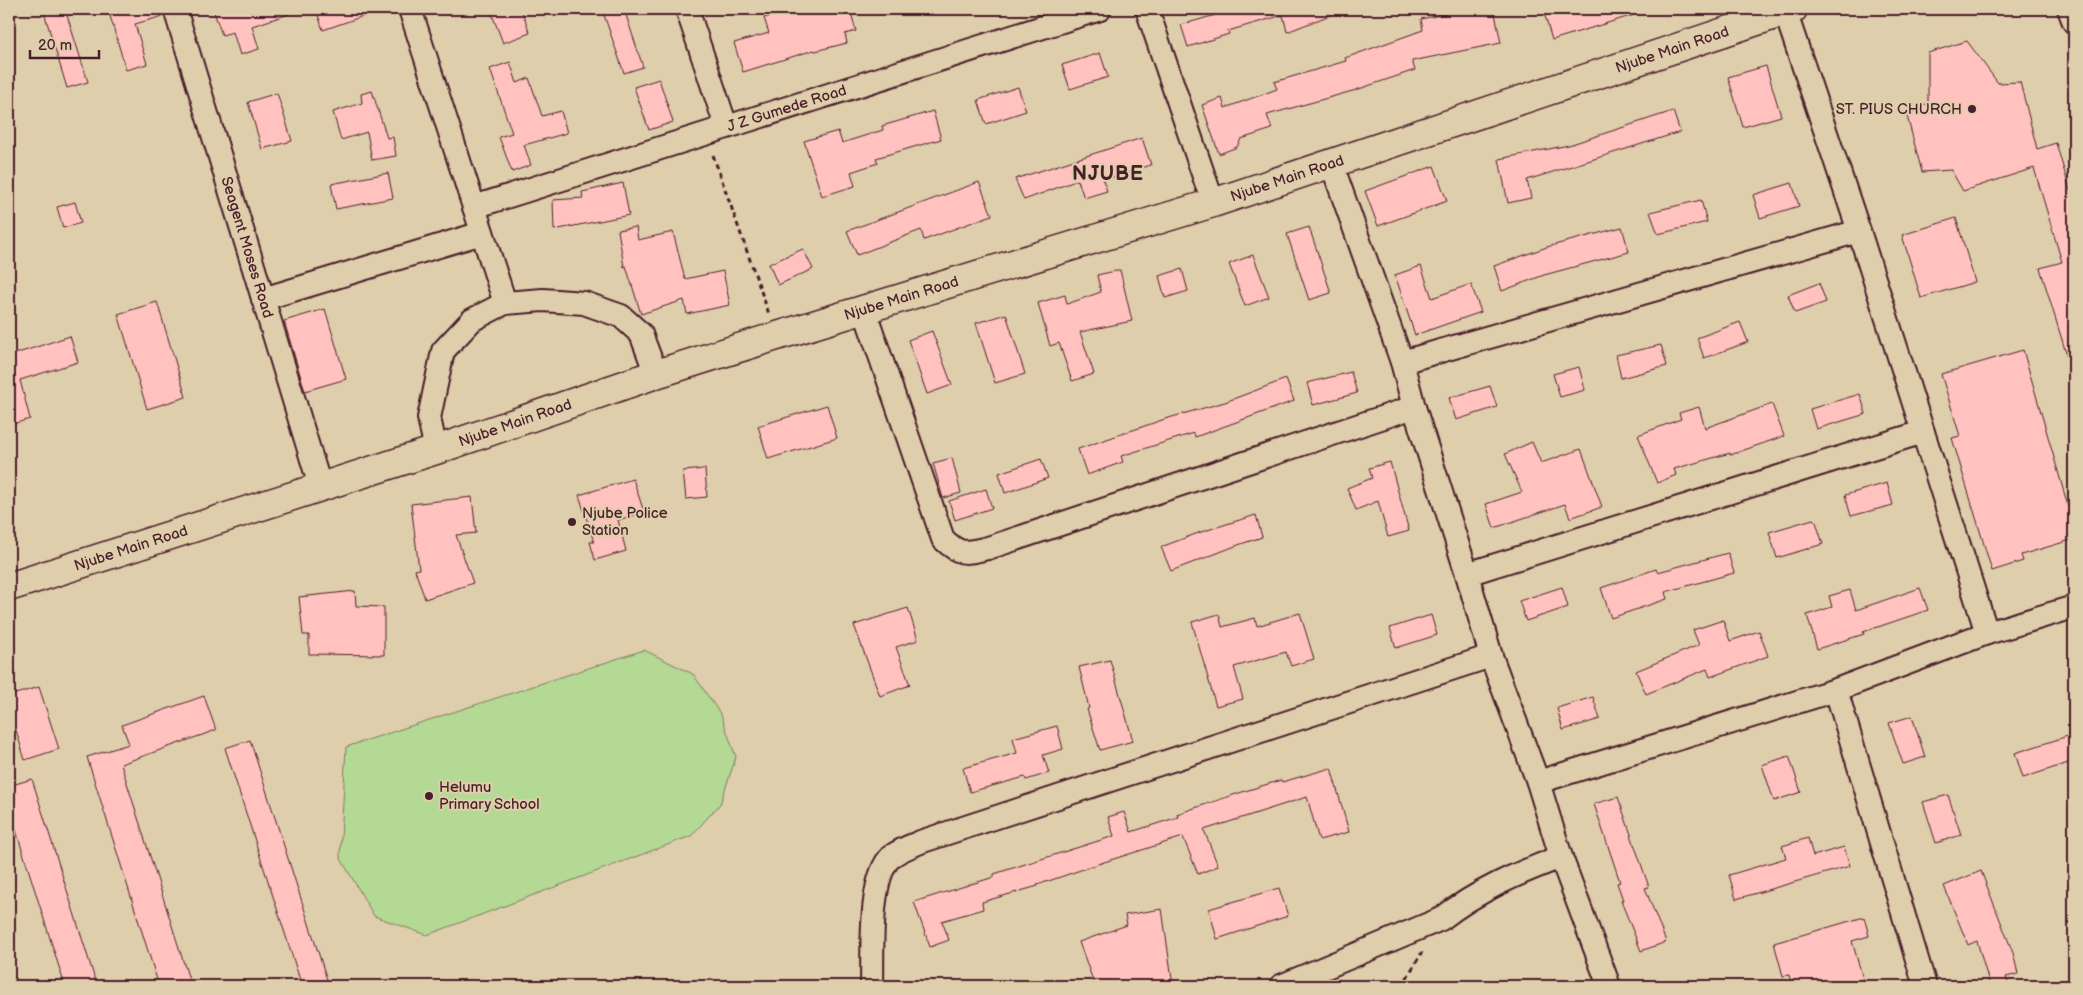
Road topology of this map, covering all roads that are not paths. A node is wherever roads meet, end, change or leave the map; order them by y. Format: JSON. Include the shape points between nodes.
{"nodes":[{"id":1,"x":174,"y":9,"type":"edge"},
{"id":2,"x":410,"y":9,"type":"edge"},
{"id":3,"x":688,"y":9,"type":"edge"},
{"id":4,"x":1100,"y":9,"type":"edge"},
{"id":5,"x":1148,"y":9,"type":"edge"},
{"id":6,"x":2069,"y":9,"type":"edge"},
{"id":7,"x":1789,"y":10,"type":"edge"},
{"id":8,"x":2074,"y":22,"type":"edge"},
{"id":9,"x":715,"y":129,"type":"junction"},
{"id":10,"x":1331,"y":162,"type":"junction"},
{"id":11,"x":1213,"y":203,"type":"junction"},
{"id":12,"x":474,"y":207,"type":"junction"},
{"id":13,"x":1859,"y":231,"type":"junction"},
{"id":14,"x":482,"y":233,"type":"junction"},
{"id":15,"x":263,"y":300,"type":"junction"},
{"id":16,"x":505,"y":303,"type":"junction"},
{"id":17,"x":864,"y":309,"type":"junction"},
{"id":18,"x":1402,"y":362,"type":"junction"},
{"id":19,"x":656,"y":374,"type":"junction"},
{"id":20,"x":1414,"y":407,"type":"junction"},
{"id":21,"x":1923,"y":432,"type":"junction"},
{"id":22,"x":436,"y":450,"type":"junction"},
{"id":23,"x":320,"y":486,"type":"junction"},
{"id":24,"x":1467,"y":574,"type":"junction"},
{"id":25,"x":9,"y":587,"type":"edge"},
{"id":26,"x":2074,"y":607,"type":"edge"},
{"id":27,"x":1987,"y":633,"type":"junction"},
{"id":28,"x":1491,"y":656,"type":"junction"},
{"id":29,"x":1836,"y":690,"type":"junction"},
{"id":30,"x":1538,"y":782,"type":"junction"},
{"id":31,"x":1561,"y":857,"type":"junction"},
{"id":32,"x":872,"y":986,"type":"edge"},
{"id":33,"x":1281,"y":986,"type":"edge"},
{"id":34,"x":1609,"y":986,"type":"edge"},
{"id":35,"x":1924,"y":986,"type":"edge"}],
"edges":[{"from":1,"to":15,"type":"street","name":"Seagent Moses Road"},
{"from":2,"to":12,"type":"street"},
{"from":3,"to":9,"type":"street"},
{"from":4,"to":9,"type":"street","name":"J Z Gumede Road"},
{"from":5,"to":11,"type":"street"},
{"from":6,"to":8,"type":"street"},
{"from":7,"to":10,"type":"street","name":"Njube Main Road"},
{"from":7,"to":13,"type":"street"},
{"from":9,"to":12,"type":"street","name":"J Z Gumede Road"},
{"from":10,"to":11,"type":"street","name":"Njube Main Road"},
{"from":10,"to":18,"type":"street"},
{"from":11,"to":17,"type":"street","name":"Njube Main Road"},
{"from":12,"to":14,"type":"street"},
{"from":13,"to":18,"type":"street"},
{"from":13,"to":21,"type":"street"},
{"from":14,"to":15,"type":"street"},
{"from":14,"to":16,"type":"street"},
{"from":15,"to":23,"type":"street","name":"Seagent Moses Road"},
{"from":16,"to":19,"type":"street","via":[[543,300],[584,303],[621,316],[641,334]]},
{"from":16,"to":22,"type":"street","via":[[472,320],[443,351],[429,418]]},
{"from":17,"to":19,"type":"street","name":"Njube Main Road"},
{"from":17,"to":20,"type":"street","via":[[943,539],[955,551],[967,553],[988,548]]},
{"from":18,"to":20,"type":"street"},
{"from":19,"to":22,"type":"street","name":"Njube Main Road"},
{"from":20,"to":24,"type":"street"},
{"from":21,"to":24,"type":"street"},
{"from":21,"to":27,"type":"street"},
{"from":22,"to":23,"type":"street","name":"Njube Main Road"},
{"from":23,"to":25,"type":"street","name":"Njube Main Road"},
{"from":24,"to":28,"type":"street"},
{"from":26,"to":27,"type":"street"},
{"from":27,"to":29,"type":"street"},
{"from":28,"to":30,"type":"street"},
{"from":28,"to":32,"type":"street","via":[[906,848],[891,857],[875,894]]},
{"from":29,"to":30,"type":"street"},
{"from":29,"to":35,"type":"street"},
{"from":30,"to":31,"type":"street"},
{"from":31,"to":33,"type":"street","via":[[1484,890],[1440,918]]},
{"from":31,"to":34,"type":"street"}]}
